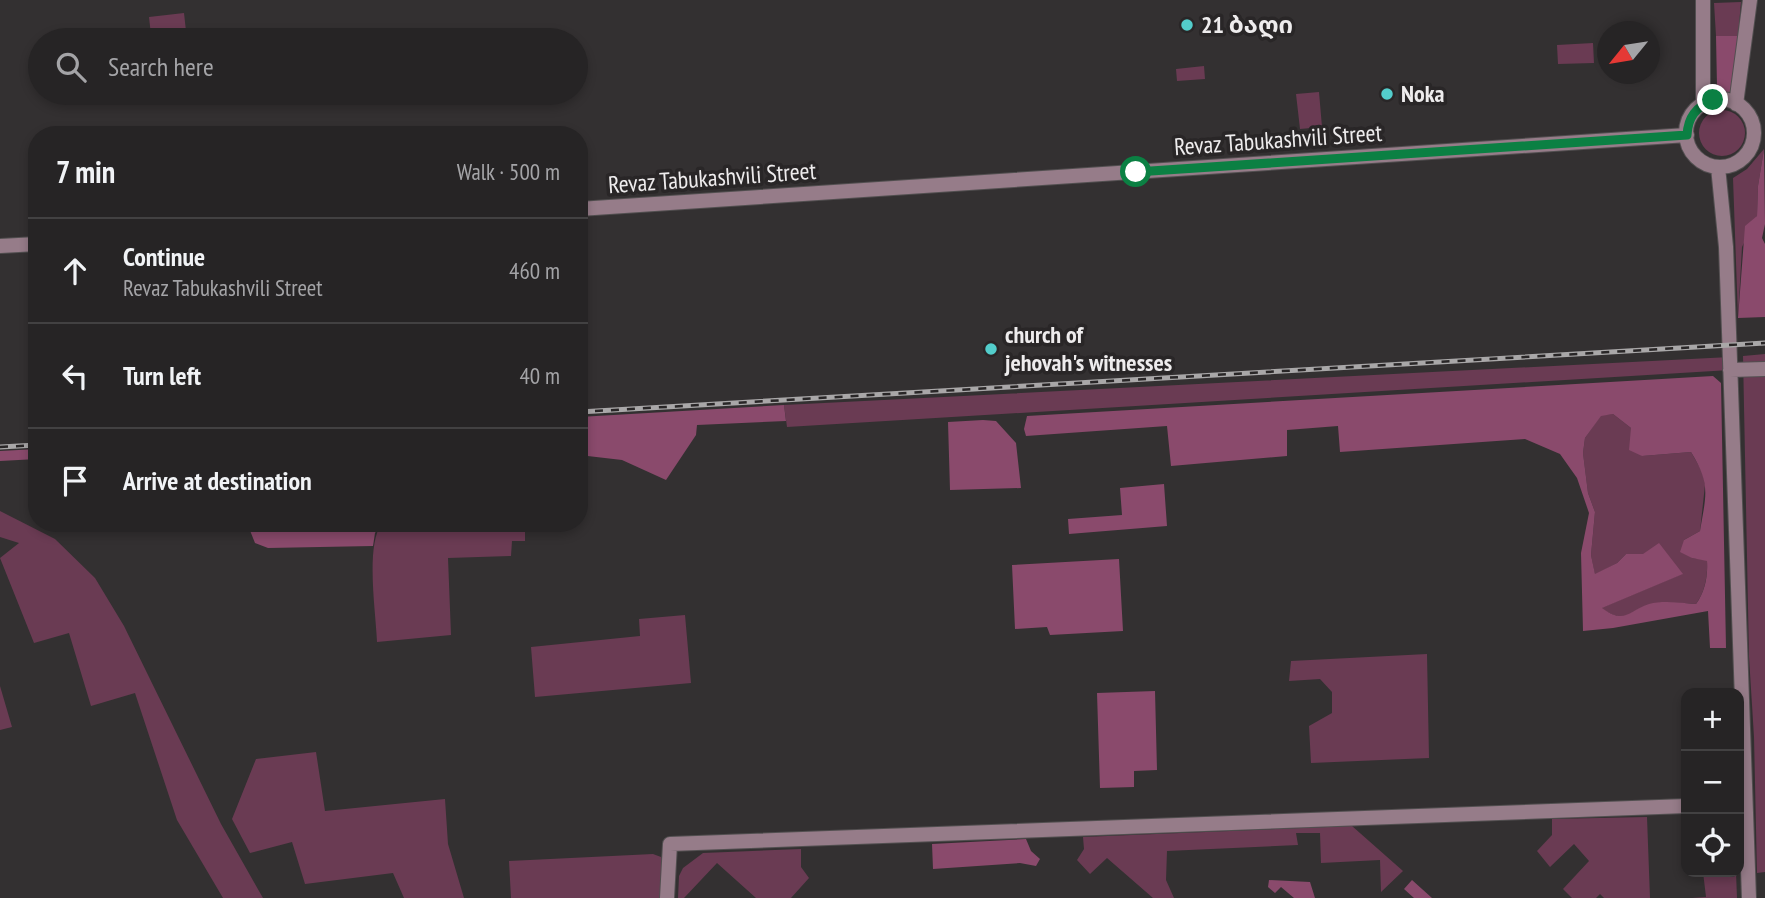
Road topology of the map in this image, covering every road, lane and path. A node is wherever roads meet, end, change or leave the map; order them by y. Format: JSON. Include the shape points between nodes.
{"nodes":[{"id":1,"x":1703,"y":0,"type":"edge"},
{"id":2,"x":1750,"y":0,"type":"edge"},
{"id":3,"x":1703,"y":104,"type":"junction"},
{"id":4,"x":1736,"y":104,"type":"junction"},
{"id":5,"x":1687,"y":135,"type":"junction"},
{"id":6,"x":1718,"y":167,"type":"junction"},
{"id":7,"x":588,"y":208,"type":"edge"},
{"id":8,"x":28,"y":244,"type":"edge"},
{"id":9,"x":0,"y":246,"type":"edge"},
{"id":10,"x":1765,"y":369,"type":"edge"},
{"id":11,"x":1730,"y":370,"type":"junction"},
{"id":12,"x":1741,"y":751,"type":"edge"},
{"id":13,"x":1681,"y":806,"type":"edge"},
{"id":14,"x":1743,"y":814,"type":"edge"},
{"id":15,"x":667,"y":898,"type":"edge"},
{"id":16,"x":1749,"y":898,"type":"edge"}],
"edges":[{"from":1,"to":3,"type":"main road"},
{"from":2,"to":4,"type":"main road"},
{"from":3,"to":4,"type":"main road","via":[[1725,100]]},
{"from":3,"to":5,"type":"main road","via":[[1690,118]]},
{"from":4,"to":6,"type":"main road","via":[[1754,127],[1751,147],[1738,162]]},
{"from":5,"to":6,"type":"main road","via":[[1694,154]]},
{"from":5,"to":7,"type":"main road","name":"Revaz Tabukashvili Street"},
{"from":6,"to":11,"type":"main road"},
{"from":8,"to":9,"type":"main road"},
{"from":10,"to":11,"type":"main road"},
{"from":11,"to":12,"type":"main road"},
{"from":13,"to":15,"type":"main road","via":[[670,844]]},
{"from":14,"to":16,"type":"main road"}]}
